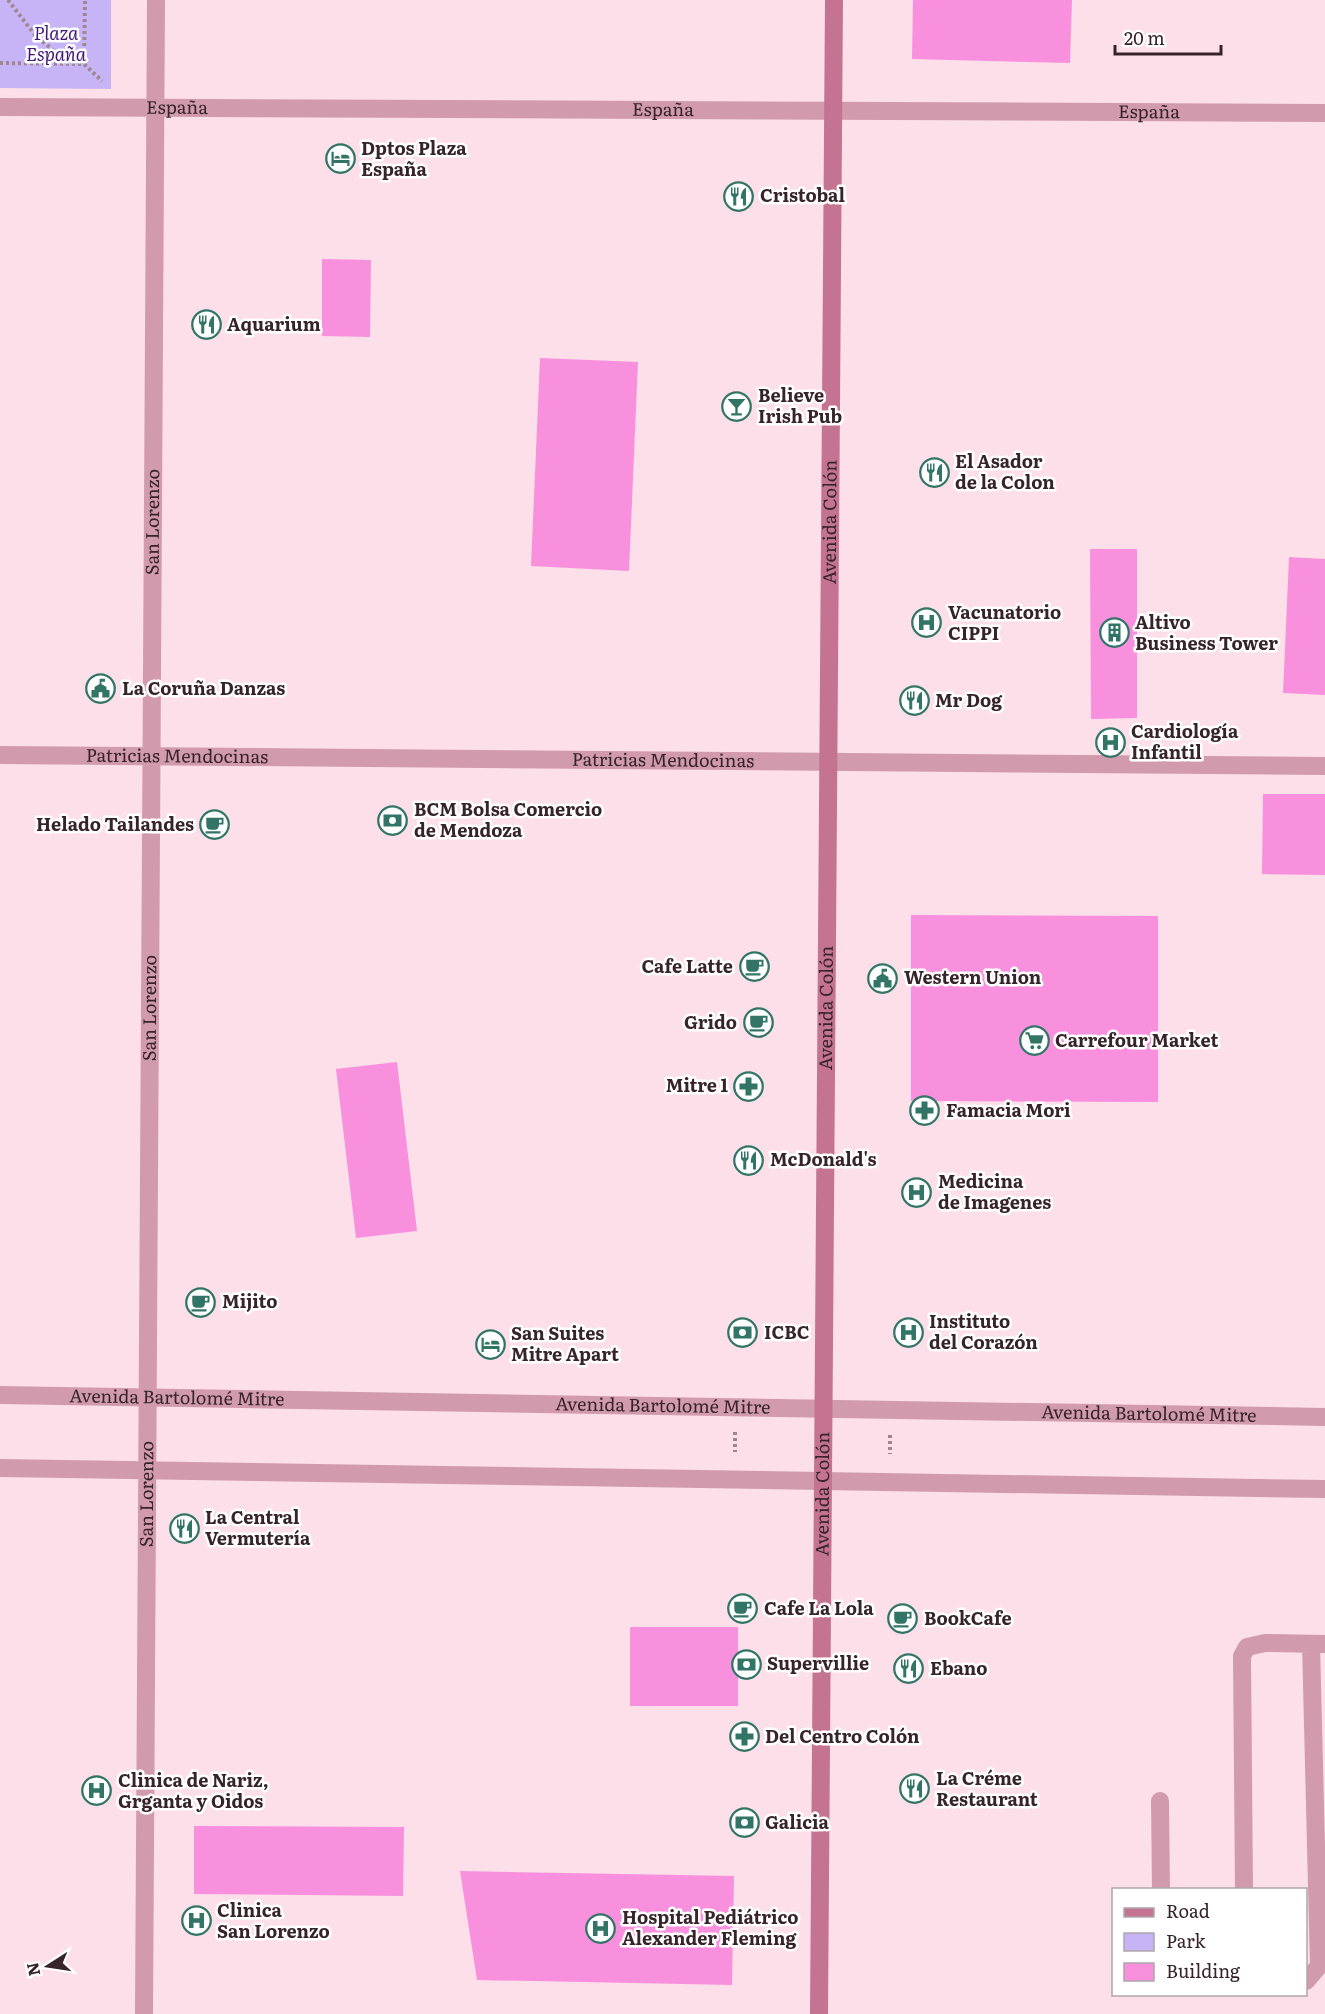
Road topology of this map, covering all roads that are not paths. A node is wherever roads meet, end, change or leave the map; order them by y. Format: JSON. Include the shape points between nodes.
{"nodes":[{"id":1,"x":156,"y":0,"type":"edge"},
{"id":2,"x":834,"y":0,"type":"edge"},
{"id":3,"x":0,"y":107,"type":"edge"},
{"id":4,"x":155,"y":108,"type":"junction"},
{"id":5,"x":833,"y":111,"type":"junction"},
{"id":6,"x":1325,"y":113,"type":"edge"},
{"id":7,"x":0,"y":755,"type":"edge"},
{"id":8,"x":151,"y":756,"type":"junction"},
{"id":9,"x":828,"y":761,"type":"junction"},
{"id":10,"x":1325,"y":765,"type":"edge"},
{"id":11,"x":0,"y":1395,"type":"edge"},
{"id":12,"x":148,"y":1398,"type":"junction"},
{"id":13,"x":824,"y":1409,"type":"junction"},
{"id":14,"x":1325,"y":1417,"type":"edge"},
{"id":15,"x":0,"y":1468,"type":"edge"},
{"id":16,"x":147,"y":1470,"type":"junction"},
{"id":17,"x":823,"y":1481,"type":"junction"},
{"id":18,"x":1325,"y":1489,"type":"edge"},
{"id":19,"x":1318,"y":1644,"type":"edge"},
{"id":20,"x":1160,"y":1801,"type":"dead end"},
{"id":21,"x":1161,"y":1888,"type":"edge"},
{"id":22,"x":1244,"y":1888,"type":"edge"},
{"id":23,"x":1307,"y":1979,"type":"edge"},
{"id":24,"x":144,"y":2014,"type":"edge"},
{"id":25,"x":819,"y":2014,"type":"edge"}],
"edges":[{"from":1,"to":4,"type":"street","name":"San Lorenzo"},
{"from":2,"to":5,"type":"main road","name":"Avenida Colón"},
{"from":3,"to":4,"type":"street","name":"España"},
{"from":4,"to":5,"type":"street","name":"España"},
{"from":4,"to":8,"type":"street","name":"San Lorenzo"},
{"from":5,"to":6,"type":"street","name":"España"},
{"from":5,"to":9,"type":"main road","name":"Avenida Colón"},
{"from":7,"to":8,"type":"street","name":"Patricias Mendocinas"},
{"from":8,"to":9,"type":"street","name":"Patricias Mendocinas"},
{"from":8,"to":12,"type":"street","name":"San Lorenzo"},
{"from":9,"to":10,"type":"street","name":"Patricias Mendocinas"},
{"from":9,"to":13,"type":"main road","name":"Avenida Colón"},
{"from":11,"to":12,"type":"street","name":"Avenida Bartolomé Mitre"},
{"from":12,"to":13,"type":"street","name":"Avenida Bartolomé Mitre"},
{"from":12,"to":16,"type":"street","name":"San Lorenzo"},
{"from":13,"to":14,"type":"street","name":"Avenida Bartolomé Mitre"},
{"from":13,"to":17,"type":"main road","name":"Avenida Colón"},
{"from":15,"to":16,"type":"street"},
{"from":16,"to":17,"type":"street"},
{"from":16,"to":24,"type":"street","name":"San Lorenzo"},
{"from":17,"to":18,"type":"street"},
{"from":17,"to":25,"type":"main road","name":"Avenida Colón"},
{"from":19,"to":22,"type":"street","via":[[1265,1643],[1247,1647],[1242,1656]]},
{"from":19,"to":23,"type":"street","via":[[1319,1966]]},
{"from":20,"to":21,"type":"street"}]}
